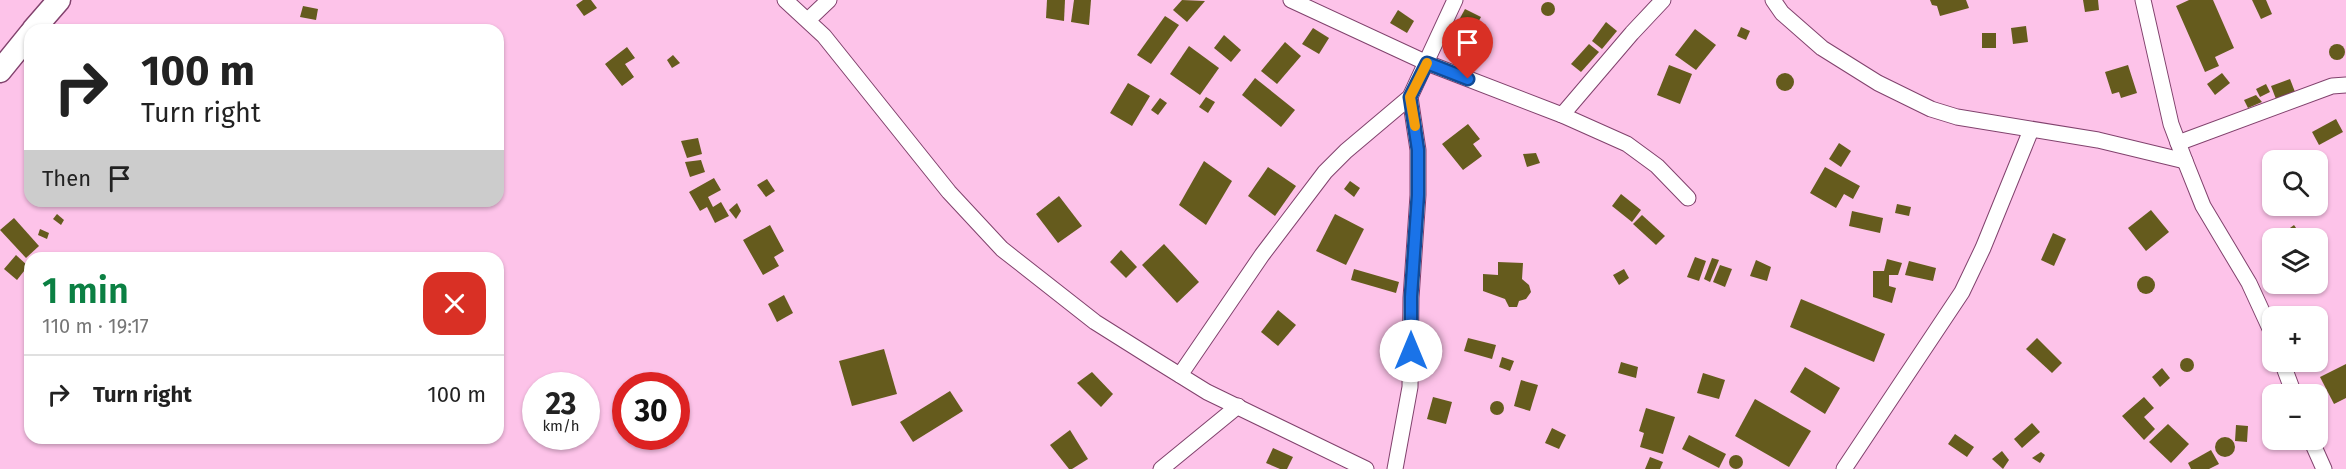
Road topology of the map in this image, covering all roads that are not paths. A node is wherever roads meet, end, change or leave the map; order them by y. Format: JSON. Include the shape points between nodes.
{"nodes":[{"id":1,"x":59,"y":0,"type":"edge"},
{"id":2,"x":784,"y":0,"type":"edge"},
{"id":3,"x":829,"y":0,"type":"edge"},
{"id":4,"x":1291,"y":0,"type":"edge"},
{"id":5,"x":1455,"y":0,"type":"edge"},
{"id":6,"x":1662,"y":0,"type":"edge"},
{"id":7,"x":1773,"y":0,"type":"edge"},
{"id":8,"x":2143,"y":0,"type":"edge"},
{"id":9,"x":808,"y":20,"type":"junction"},
{"id":10,"x":38,"y":24,"type":"edge"},
{"id":11,"x":24,"y":41,"type":"edge"},
{"id":12,"x":1427,"y":63,"type":"junction"},
{"id":13,"x":0,"y":71,"type":"edge"},
{"id":14,"x":2346,"y":85,"type":"edge"},
{"id":15,"x":1410,"y":97,"type":"junction"},
{"id":16,"x":1562,"y":115,"type":"junction"},
{"id":17,"x":2031,"y":130,"type":"junction"},
{"id":18,"x":2178,"y":143,"type":"junction"},
{"id":19,"x":2185,"y":161,"type":"junction"},
{"id":20,"x":1688,"y":198,"type":"dead end"},
{"id":21,"x":2262,"y":311,"type":"edge"},
{"id":22,"x":1180,"y":375,"type":"junction"},
{"id":23,"x":1238,"y":406,"type":"junction"},
{"id":24,"x":2315,"y":450,"type":"edge"},
{"id":25,"x":1161,"y":469,"type":"edge"},
{"id":26,"x":1366,"y":469,"type":"edge"},
{"id":27,"x":1395,"y":469,"type":"edge"},
{"id":28,"x":1844,"y":469,"type":"edge"},
{"id":29,"x":2324,"y":469,"type":"edge"}],
"edges":[{"from":1,"to":10,"type":"street"},
{"from":2,"to":9,"type":"street"},
{"from":3,"to":9,"type":"street"},
{"from":4,"to":12,"type":"street"},
{"from":5,"to":12,"type":"street"},
{"from":6,"to":16,"type":"street"},
{"from":7,"to":17,"type":"street","via":[[1822,48],[1878,83],[1957,117]]},
{"from":8,"to":18,"type":"street"},
{"from":9,"to":22,"type":"street","via":[[965,210],[1002,249],[1095,322]]},
{"from":11,"to":13,"type":"street"},
{"from":12,"to":15,"type":"street"},
{"from":12,"to":16,"type":"street"},
{"from":14,"to":18,"type":"street","via":[[2332,86]]},
{"from":15,"to":22,"type":"street","via":[[1325,172],[1262,255]]},
{"from":15,"to":27,"type":"street","via":[[1418,150],[1418,195],[1410,387]]},
{"from":16,"to":20,"type":"street","via":[[1627,144],[1657,166]]},
{"from":17,"to":19,"type":"street","via":[[2098,140]]},
{"from":17,"to":28,"type":"street","via":[[1962,292]]},
{"from":18,"to":19,"type":"street"},
{"from":19,"to":21,"type":"street","via":[[2203,206]]},
{"from":22,"to":23,"type":"street"},
{"from":23,"to":25,"type":"street"},
{"from":23,"to":26,"type":"street"},
{"from":24,"to":29,"type":"street"}]}
